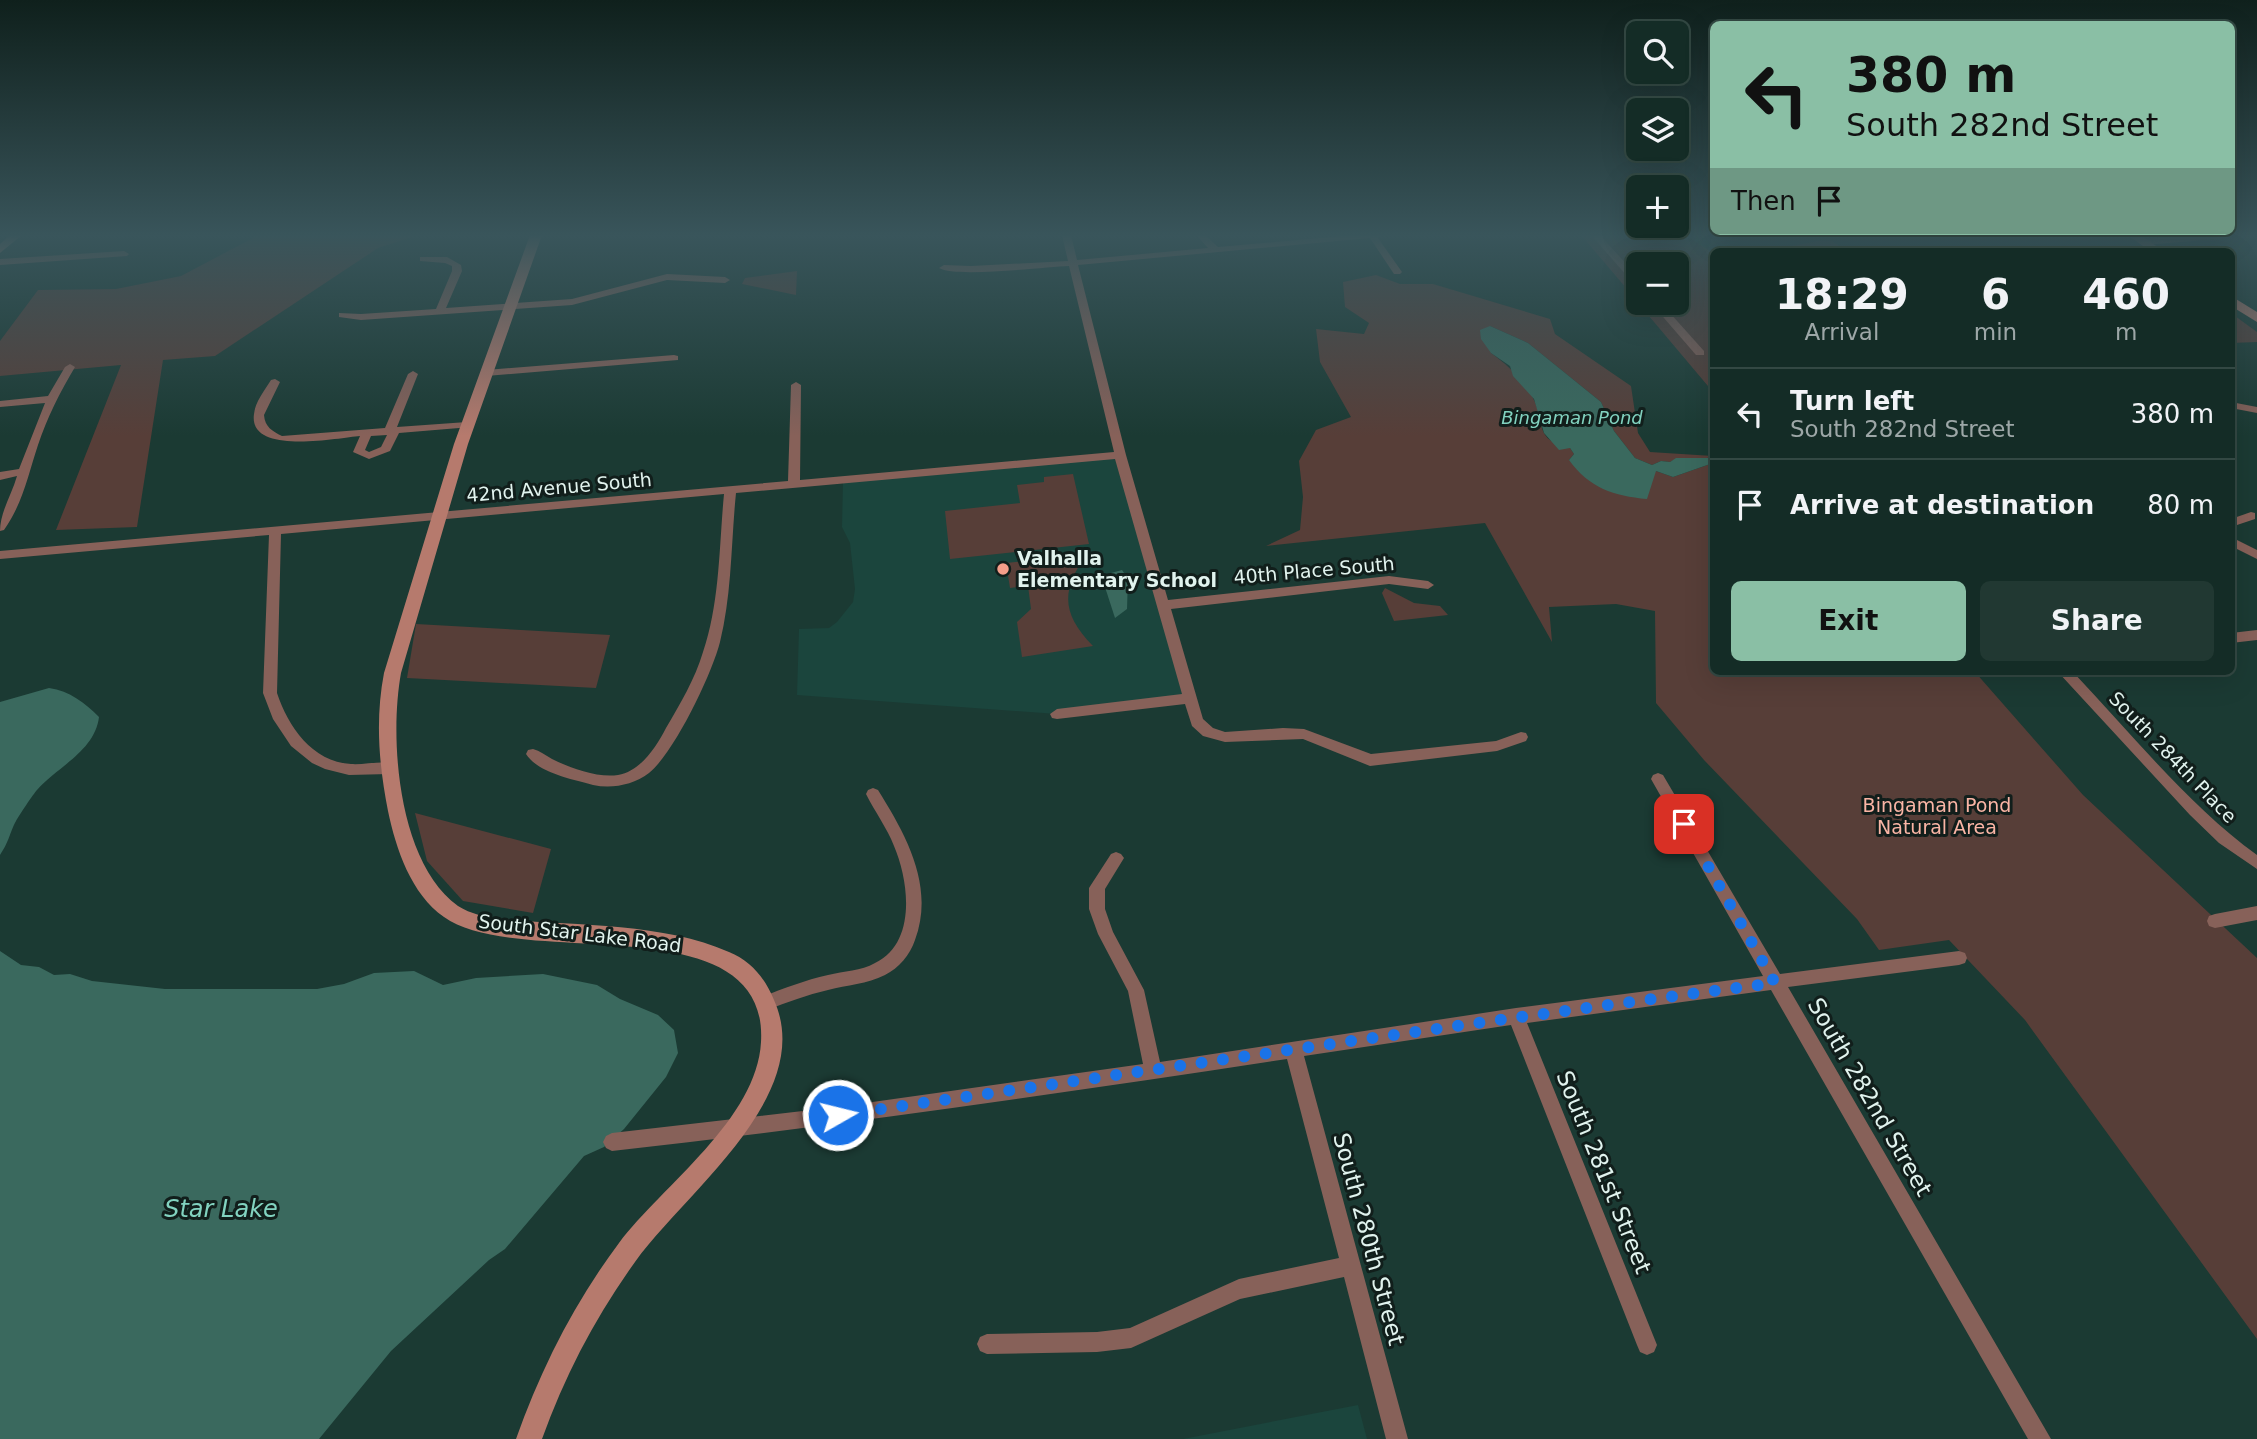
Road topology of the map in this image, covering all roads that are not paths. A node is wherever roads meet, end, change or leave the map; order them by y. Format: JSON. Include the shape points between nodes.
{"nodes":[{"id":1,"x":444,"y":302,"type":"edge"},
{"id":2,"x":511,"y":302,"type":"edge"},
{"id":3,"x":570,"y":302,"type":"edge"},
{"id":4,"x":1083,"y":302,"type":"edge"},
{"id":5,"x":2235,"y":303,"type":"edge"},
{"id":6,"x":509,"y":307,"type":"junction"},
{"id":7,"x":440,"y":311,"type":"junction"},
{"id":8,"x":342,"y":315,"type":"dead end"},
{"id":9,"x":1667,"y":315,"type":"edge"},
{"id":10,"x":2257,"y":318,"type":"edge"},
{"id":11,"x":1700,"y":353,"type":"dead end"},
{"id":12,"x":674,"y":358,"type":"dead end"},
{"id":13,"x":70,"y":368,"type":"dead end"},
{"id":14,"x":486,"y":373,"type":"junction"},
{"id":15,"x":413,"y":374,"type":"dead end"},
{"id":16,"x":275,"y":382,"type":"dead end"},
{"id":17,"x":796,"y":385,"type":"dead end"},
{"id":18,"x":51,"y":399,"type":"junction"},
{"id":19,"x":0,"y":404,"type":"edge"},
{"id":20,"x":2235,"y":406,"type":"edge"},
{"id":21,"x":2256,"y":410,"type":"edge"},
{"id":22,"x":467,"y":425,"type":"junction"},
{"id":23,"x":392,"y":431,"type":"junction"},
{"id":24,"x":366,"y":434,"type":"junction"},
{"id":25,"x":1120,"y":455,"type":"junction"},
{"id":26,"x":25,"y":471,"type":"junction"},
{"id":27,"x":0,"y":476,"type":"edge"},
{"id":28,"x":794,"y":485,"type":"junction"},
{"id":29,"x":730,"y":490,"type":"junction"},
{"id":30,"x":437,"y":515,"type":"junction"},
{"id":31,"x":2251,"y":516,"type":"dead end"},
{"id":32,"x":2235,"y":522,"type":"edge"},
{"id":33,"x":0,"y":527,"type":"edge"},
{"id":34,"x":275,"y":531,"type":"junction"},
{"id":35,"x":2235,"y":543,"type":"edge"},
{"id":36,"x":0,"y":555,"type":"edge"},
{"id":37,"x":2257,"y":555,"type":"edge"},
{"id":38,"x":1428,"y":585,"type":"dead end"},
{"id":39,"x":1163,"y":605,"type":"junction"},
{"id":40,"x":2257,"y":635,"type":"edge"},
{"id":41,"x":2235,"y":638,"type":"edge"},
{"id":42,"x":2068,"y":675,"type":"edge"},
{"id":43,"x":1189,"y":698,"type":"junction"},
{"id":44,"x":1057,"y":714,"type":"dead end"},
{"id":45,"x":1521,"y":737,"type":"dead end"},
{"id":46,"x":533,"y":754,"type":"dead end"},
{"id":47,"x":389,"y":768,"type":"junction"},
{"id":48,"x":1658,"y":779,"type":"dead end"},
{"id":49,"x":873,"y":794,"type":"dead end"},
{"id":50,"x":1116,"y":858,"type":"dead end"},
{"id":51,"x":2257,"y":863,"type":"edge"},
{"id":52,"x":2257,"y":913,"type":"edge"},
{"id":53,"x":2215,"y":921,"type":"dead end"},
{"id":54,"x":1959,"y":958,"type":"dead end"},
{"id":55,"x":1775,"y":983,"type":"junction"},
{"id":56,"x":767,"y":1002,"type":"junction"},
{"id":57,"x":1516,"y":1016,"type":"junction"},
{"id":58,"x":1294,"y":1051,"type":"junction"},
{"id":59,"x":1153,"y":1071,"type":"junction"},
{"id":60,"x":733,"y":1130,"type":"junction"},
{"id":61,"x":612,"y":1142,"type":"dead end"},
{"id":62,"x":1349,"y":1266,"type":"junction"},
{"id":63,"x":987,"y":1344,"type":"dead end"},
{"id":64,"x":1647,"y":1346,"type":"dead end"},
{"id":65,"x":529,"y":1439,"type":"edge"},
{"id":66,"x":1398,"y":1439,"type":"edge"},
{"id":67,"x":2040,"y":1439,"type":"edge"}],
"edges":[{"from":1,"to":7,"type":"street"},
{"from":2,"to":6,"type":"street","name":"South Star Lake Road"},
{"from":3,"to":6,"type":"street"},
{"from":4,"to":25,"type":"street"},
{"from":5,"to":10,"type":"street"},
{"from":6,"to":7,"type":"street"},
{"from":6,"to":14,"type":"street","name":"South Star Lake Road"},
{"from":7,"to":8,"type":"street"},
{"from":9,"to":11,"type":"street"},
{"from":12,"to":14,"type":"street"},
{"from":13,"to":18,"type":"street"},
{"from":14,"to":22,"type":"street","name":"South Star Lake Road"},
{"from":15,"to":23,"type":"street"},
{"from":16,"to":24,"type":"street","via":[[258,415],[266,434],[300,440]]},
{"from":17,"to":28,"type":"street"},
{"from":18,"to":19,"type":"street"},
{"from":18,"to":26,"type":"street"},
{"from":20,"to":21,"type":"street"},
{"from":22,"to":23,"type":"street"},
{"from":22,"to":30,"type":"street","name":"South Star Lake Road"},
{"from":23,"to":24,"type":"street"},
{"from":23,"to":24,"type":"street","via":[[386,449],[369,456],[359,452]]},
{"from":25,"to":28,"type":"street","name":"42nd Avenue South"},
{"from":25,"to":39,"type":"street"},
{"from":26,"to":27,"type":"street"},
{"from":26,"to":33,"type":"street","via":[[16,503]]},
{"from":28,"to":29,"type":"street","name":"42nd Avenue South"},
{"from":29,"to":30,"type":"street","name":"42nd Avenue South"},
{"from":29,"to":46,"type":"street","via":[[715,634],[708,661],[666,743],[642,772],[613,783],[598,783]]},
{"from":30,"to":34,"type":"street","name":"42nd Avenue South"},
{"from":30,"to":47,"type":"street","name":"South Star Lake Road","via":[[398,650],[387,706]]},
{"from":31,"to":32,"type":"street"},
{"from":34,"to":36,"type":"street","name":"42nd Avenue South"},
{"from":34,"to":47,"type":"street","via":[[270,693],[276,713],[288,733],[324,761],[345,769]]},
{"from":35,"to":37,"type":"street"},
{"from":38,"to":39,"type":"street","name":"40th Place South","via":[[1389,580]]},
{"from":39,"to":43,"type":"street"},
{"from":40,"to":41,"type":"street"},
{"from":42,"to":51,"type":"street","name":"South 284th Place","via":[[2195,811]]},
{"from":43,"to":44,"type":"street"},
{"from":43,"to":45,"type":"street","via":[[1197,722],[1215,734],[1304,734],[1370,760],[1497,746]]},
{"from":47,"to":56,"type":"street","name":"South Star Lake Road","via":[[412,859],[421,879],[453,912],[509,929],[697,948],[733,964]]},
{"from":48,"to":55,"type":"street","name":"South 282nd Street"},
{"from":49,"to":56,"type":"street","via":[[910,869],[913,913],[908,937],[895,958],[872,973]]},
{"from":50,"to":59,"type":"street","via":[[1097,888],[1097,909],[1136,990]]},
{"from":52,"to":53,"type":"street"},
{"from":54,"to":55,"type":"street"},
{"from":55,"to":57,"type":"street"},
{"from":55,"to":67,"type":"street","name":"South 282nd Street"},
{"from":56,"to":60,"type":"street","via":[[772,1026],[768,1071],[757,1099]]},
{"from":57,"to":58,"type":"street"},
{"from":57,"to":64,"type":"street","name":"South 281st Street"},
{"from":58,"to":59,"type":"street"},
{"from":58,"to":62,"type":"street","name":"South 280th Street"},
{"from":59,"to":60,"type":"street"},
{"from":60,"to":61,"type":"street"},
{"from":60,"to":65,"type":"street","via":[[631,1246],[601,1290],[552,1375]]},
{"from":62,"to":63,"type":"street","via":[[1239,1289],[1131,1338]]},
{"from":62,"to":66,"type":"street","name":"South 280th Street"}]}
